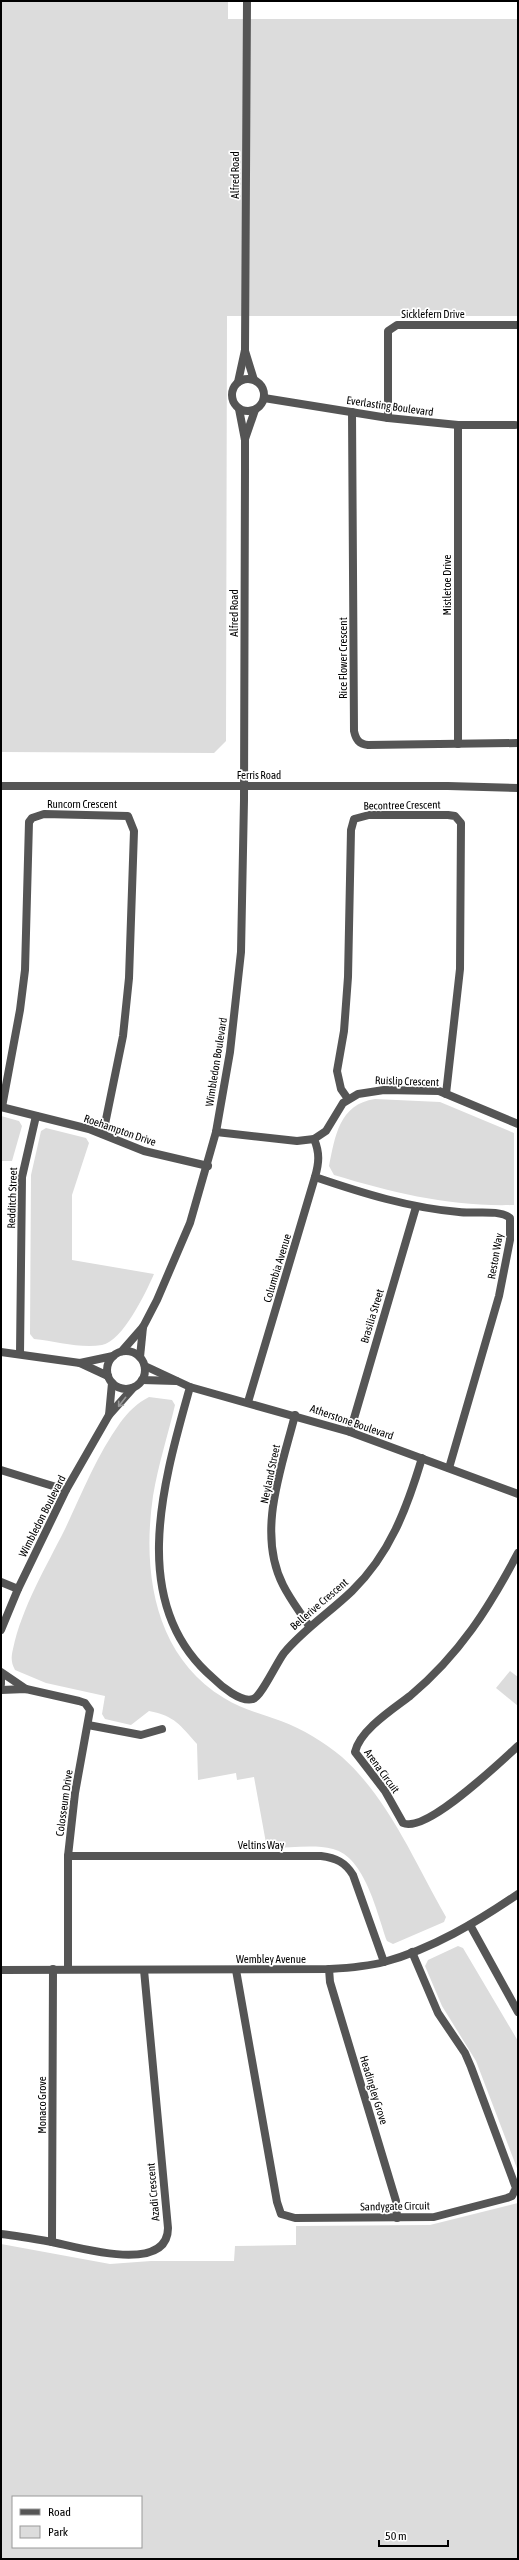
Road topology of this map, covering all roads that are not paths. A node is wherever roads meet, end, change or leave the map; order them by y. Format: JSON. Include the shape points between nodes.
{"nodes":[{"id":1,"x":247,"y":1,"type":"edge"},
{"id":2,"x":518,"y":325,"type":"edge"},
{"id":3,"x":245,"y":350,"type":"junction"},
{"id":4,"x":254,"y":380,"type":"junction"},
{"id":5,"x":238,"y":382,"type":"junction"},
{"id":6,"x":264,"y":398,"type":"junction"},
{"id":7,"x":239,"y":409,"type":"junction"},
{"id":8,"x":255,"y":410,"type":"junction"},
{"id":9,"x":352,"y":412,"type":"junction"},
{"id":10,"x":388,"y":418,"type":"junction"},
{"id":11,"x":458,"y":426,"type":"junction"},
{"id":12,"x":515,"y":426,"type":"dead end"},
{"id":13,"x":245,"y":440,"type":"junction"},
{"id":14,"x":518,"y":743,"type":"edge"},
{"id":15,"x":458,"y":744,"type":"junction"},
{"id":16,"x":1,"y":786,"type":"edge"},
{"id":17,"x":244,"y":787,"type":"junction"},
{"id":18,"x":518,"y":788,"type":"edge"},
{"id":19,"x":446,"y":1094,"type":"junction"},
{"id":20,"x":348,"y":1099,"type":"junction"},
{"id":21,"x":1,"y":1107,"type":"edge"},
{"id":22,"x":36,"y":1116,"type":"junction"},
{"id":23,"x":518,"y":1124,"type":"edge"},
{"id":24,"x":216,"y":1132,"type":"junction"},
{"id":25,"x":103,"y":1134,"type":"junction"},
{"id":26,"x":314,"y":1139,"type":"junction"},
{"id":27,"x":208,"y":1166,"type":"junction"},
{"id":28,"x":315,"y":1178,"type":"junction"},
{"id":29,"x":416,"y":1206,"type":"junction"},
{"id":30,"x":143,"y":1327,"type":"junction"},
{"id":31,"x":122,"y":1351,"type":"junction"},
{"id":32,"x":1,"y":1352,"type":"edge"},
{"id":33,"x":20,"y":1354,"type":"junction"},
{"id":34,"x":113,"y":1356,"type":"junction"},
{"id":35,"x":140,"y":1357,"type":"junction"},
{"id":36,"x":80,"y":1363,"type":"junction"},
{"id":37,"x":145,"y":1366,"type":"junction"},
{"id":38,"x":110,"y":1380,"type":"junction"},
{"id":39,"x":142,"y":1380,"type":"junction"},
{"id":40,"x":176,"y":1381,"type":"junction"},
{"id":41,"x":190,"y":1387,"type":"junction"},
{"id":42,"x":133,"y":1388,"type":"junction"},
{"id":43,"x":248,"y":1402,"type":"junction"},
{"id":44,"x":109,"y":1415,"type":"junction"},
{"id":45,"x":295,"y":1415,"type":"junction"},
{"id":46,"x":350,"y":1432,"type":"junction"},
{"id":47,"x":422,"y":1458,"type":"junction"},
{"id":48,"x":449,"y":1468,"type":"junction"},
{"id":49,"x":1,"y":1470,"type":"edge"},
{"id":50,"x":66,"y":1490,"type":"junction"},
{"id":51,"x":518,"y":1494,"type":"edge"},
{"id":52,"x":518,"y":1553,"type":"edge"},
{"id":53,"x":1,"y":1582,"type":"edge"},
{"id":54,"x":18,"y":1589,"type":"junction"},
{"id":55,"x":309,"y":1626,"type":"junction"},
{"id":56,"x":1,"y":1630,"type":"edge"},
{"id":57,"x":1,"y":1673,"type":"edge"},
{"id":58,"x":1,"y":1684,"type":"edge"},
{"id":59,"x":26,"y":1689,"type":"junction"},
{"id":60,"x":1,"y":1690,"type":"edge"},
{"id":61,"x":88,"y":1724,"type":"junction"},
{"id":62,"x":162,"y":1729,"type":"dead end"},
{"id":63,"x":518,"y":1746,"type":"edge"},
{"id":64,"x":68,"y":1856,"type":"junction"},
{"id":65,"x":518,"y":1894,"type":"edge"},
{"id":66,"x":470,"y":1925,"type":"junction"},
{"id":67,"x":412,"y":1952,"type":"junction"},
{"id":68,"x":384,"y":1962,"type":"junction"},
{"id":69,"x":3,"y":1968,"type":"edge"},
{"id":70,"x":53,"y":1969,"type":"junction"},
{"id":71,"x":68,"y":1969,"type":"junction"},
{"id":72,"x":329,"y":1969,"type":"junction"},
{"id":73,"x":144,"y":1970,"type":"junction"},
{"id":74,"x":236,"y":1970,"type":"junction"},
{"id":75,"x":518,"y":2012,"type":"edge"},
{"id":76,"x":397,"y":2218,"type":"junction"},
{"id":77,"x":1,"y":2234,"type":"edge"},
{"id":78,"x":52,"y":2242,"type":"junction"}],
"edges":[{"from":1,"to":3,"type":"street","name":"Alfred Road"},
{"from":2,"to":10,"type":"street","name":"Sicklefern Drive","via":[[397,324],[388,331]]},
{"from":3,"to":4,"type":"street","name":"Alfred Road"},
{"from":3,"to":5,"type":"street","name":"Alfred Road"},
{"from":4,"to":5,"type":"street","via":[[249,378]]},
{"from":4,"to":6,"type":"street","via":[[262,387]]},
{"from":5,"to":7,"type":"street","via":[[231,396]]},
{"from":6,"to":8,"type":"street","via":[[263,403]]},
{"from":6,"to":9,"type":"street","name":"Everlasting Boulevard"},
{"from":7,"to":8,"type":"street"},
{"from":7,"to":13,"type":"street","name":"Alfred Road"},
{"from":8,"to":13,"type":"street","name":"Alfred Road"},
{"from":9,"to":10,"type":"street","name":"Everlasting Boulevard"},
{"from":9,"to":15,"type":"street","name":"Rice Flower Crescent","via":[[355,736],[358,742],[364,745]]},
{"from":10,"to":11,"type":"street","name":"Everlasting Boulevard"},
{"from":11,"to":12,"type":"street","name":"Everlasting Boulevard"},
{"from":11,"to":15,"type":"street","name":"Mistletoe Drive"},
{"from":13,"to":17,"type":"street","name":"Alfred Road"},
{"from":14,"to":15,"type":"street","name":"Rice Flower Crescent"},
{"from":16,"to":17,"type":"street","name":"Ferris Road"},
{"from":17,"to":18,"type":"street","name":"Ferris Road"},
{"from":17,"to":24,"type":"street","name":"Wimbledon Boulevard","via":[[238,992]]},
{"from":19,"to":20,"type":"street","name":"Ruislip Crescent","via":[[426,1090],[370,1090]]},
{"from":19,"to":20,"type":"street","name":"Becontree Crescent","via":[[460,969],[461,823],[455,816],[448,815],[369,815],[354,818],[350,830],[348,977],[344,1031],[337,1071],[341,1089]]},
{"from":19,"to":23,"type":"street","name":"Ruislip Crescent"},
{"from":20,"to":26,"type":"street","name":"Ruislip Crescent","via":[[337,1110],[326,1131]]},
{"from":21,"to":22,"type":"street","name":"Roehampton Drive"},
{"from":21,"to":25,"type":"street","name":"Runcorn Crescent","via":[[25,970],[29,822],[32,818],[44,814],[128,816],[134,831],[129,978],[123,1036]]},
{"from":22,"to":25,"type":"street","name":"Roehampton Drive"},
{"from":22,"to":33,"type":"street","name":"Redditch Street","via":[[22,1177]]},
{"from":24,"to":26,"type":"street","via":[[297,1140]]},
{"from":24,"to":27,"type":"street","name":"Wimbledon Boulevard"},
{"from":25,"to":27,"type":"street","name":"Roehampton Drive","via":[[144,1151]]},
{"from":26,"to":28,"type":"street","name":"Columbia Avenue","via":[[319,1161]]},
{"from":27,"to":30,"type":"street","name":"Wimbledon Boulevard","via":[[177,1258]]},
{"from":28,"to":29,"type":"street","name":"Reston Way"},
{"from":28,"to":43,"type":"street","name":"Columbia Avenue"},
{"from":29,"to":46,"type":"street","name":"Brasilia Street"},
{"from":29,"to":48,"type":"street","name":"Reston Way","via":[[506,1215],[511,1224],[499,1296]]},
{"from":30,"to":31,"type":"street","name":"Wimbledon Boulevard"},
{"from":30,"to":35,"type":"street","name":"Wimbledon Boulevard"},
{"from":31,"to":34,"type":"street"},
{"from":31,"to":35,"type":"street","via":[[132,1352]]},
{"from":32,"to":33,"type":"street"},
{"from":33,"to":36,"type":"street"},
{"from":34,"to":36,"type":"street"},
{"from":34,"to":38,"type":"street","via":[[107,1368]]},
{"from":35,"to":37,"type":"street"},
{"from":36,"to":38,"type":"street"},
{"from":37,"to":39,"type":"street"},
{"from":37,"to":40,"type":"street","name":"Atherstone Boulevard"},
{"from":38,"to":42,"type":"street","via":[[120,1388]]},
{"from":38,"to":44,"type":"street","name":"Wimbledon Boulevard"},
{"from":39,"to":40,"type":"street","name":"Atherstone Boulevard"},
{"from":39,"to":42,"type":"street"},
{"from":40,"to":41,"type":"street","name":"Atherstone Boulevard"},
{"from":41,"to":43,"type":"street","name":"Atherstone Boulevard"},
{"from":41,"to":55,"type":"street","name":"Bellerive Crescent","via":[[169,1464],[160,1513],[163,1594],[174,1629],[198,1665],[219,1684],[248,1700],[258,1696],[282,1655]]},
{"from":42,"to":44,"type":"street","name":"Wimbledon Boulevard","one_way":true},
{"from":43,"to":45,"type":"street","name":"Atherstone Boulevard"},
{"from":44,"to":50,"type":"street","name":"Wimbledon Boulevard"},
{"from":45,"to":46,"type":"street","name":"Atherstone Boulevard"},
{"from":45,"to":55,"type":"street","name":"Neyland Street","via":[[274,1503],[272,1536],[274,1557],[282,1584]]},
{"from":46,"to":47,"type":"street","name":"Atherstone Boulevard"},
{"from":47,"to":48,"type":"street","name":"Atherstone Boulevard"},
{"from":47,"to":55,"type":"street","name":"Bellerive Crescent","via":[[402,1520],[378,1561],[352,1591]]},
{"from":48,"to":51,"type":"street","name":"Atherstone Boulevard"},
{"from":49,"to":50,"type":"street"},
{"from":50,"to":54,"type":"street","name":"Wimbledon Boulevard"},
{"from":52,"to":63,"type":"street","name":"Arena Circuit","via":[[482,1617],[460,1645],[431,1676],[380,1718],[355,1752],[385,1791],[403,1823],[414,1825],[454,1800]]},
{"from":53,"to":54,"type":"street"},
{"from":54,"to":56,"type":"street","name":"Wimbledon Boulevard"},
{"from":57,"to":58,"type":"street"},
{"from":57,"to":59,"type":"street","name":"Colosseum Drive"},
{"from":59,"to":60,"type":"street","name":"Colosseum Drive"},
{"from":59,"to":61,"type":"street","name":"Colosseum Drive","via":[[85,1703],[90,1710]]},
{"from":61,"to":62,"type":"street","via":[[141,1735]]},
{"from":61,"to":64,"type":"street","name":"Colosseum Drive","via":[[75,1793]]},
{"from":64,"to":68,"type":"street","name":"Veltins Way","via":[[313,1856],[338,1860],[344,1863],[353,1875]]},
{"from":64,"to":71,"type":"street","name":"Colosseum Drive"},
{"from":65,"to":66,"type":"street","name":"Wembley Avenue"},
{"from":66,"to":67,"type":"street","name":"Wembley Avenue"},
{"from":66,"to":75,"type":"street"},
{"from":67,"to":68,"type":"street","name":"Wembley Avenue"},
{"from":67,"to":76,"type":"street","name":"Sandygate Circuit","via":[[438,2014],[471,2067],[516,2188],[512,2196],[507,2198],[434,2216]]},
{"from":68,"to":72,"type":"street","name":"Wembley Avenue"},
{"from":69,"to":70,"type":"street","name":"Wembley Avenue"},
{"from":70,"to":71,"type":"street","name":"Wembley Avenue"},
{"from":70,"to":78,"type":"street","name":"Monaco Grove"},
{"from":71,"to":73,"type":"street","name":"Wembley Avenue"},
{"from":72,"to":74,"type":"street","name":"Wembley Avenue"},
{"from":72,"to":76,"type":"street","name":"Headingley Grove","via":[[330,1982],[396,2201]]},
{"from":73,"to":74,"type":"street","name":"Wembley Avenue"},
{"from":73,"to":78,"type":"street","name":"Azadi Crescent","via":[[168,2228],[166,2240],[158,2248],[130,2255],[94,2253]]},
{"from":74,"to":76,"type":"street","name":"Sandygate Circuit","via":[[279,2212],[295,2218]]},
{"from":77,"to":78,"type":"street","name":"Azadi Crescent"}]}
